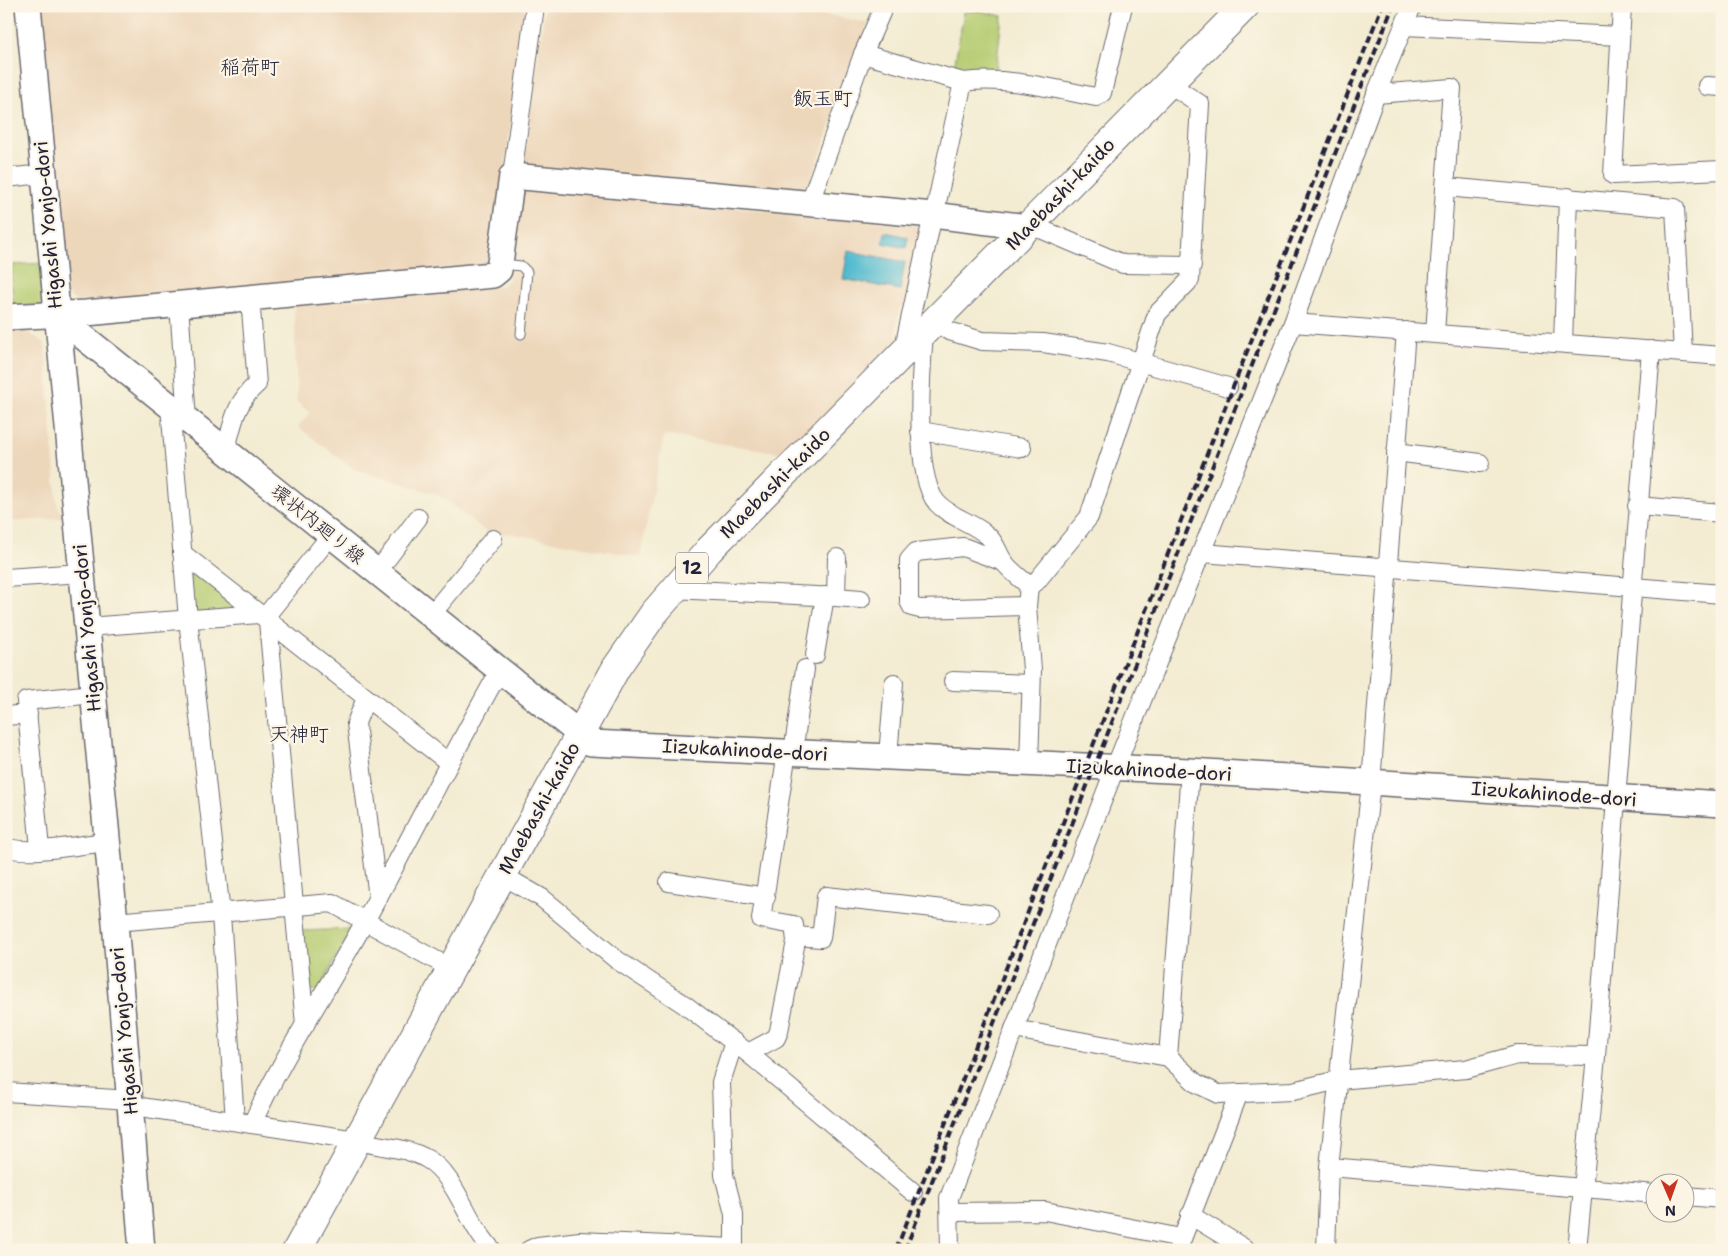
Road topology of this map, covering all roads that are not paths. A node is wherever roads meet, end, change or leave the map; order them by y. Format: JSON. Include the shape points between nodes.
{"nodes":[{"id":1,"x":28,"y":6,"type":"edge"},
{"id":2,"x":535,"y":6,"type":"edge"},
{"id":3,"x":884,"y":6,"type":"edge"},
{"id":4,"x":1123,"y":6,"type":"edge"},
{"id":5,"x":1245,"y":6,"type":"edge"},
{"id":6,"x":1412,"y":6,"type":"edge"},
{"id":7,"x":1622,"y":6,"type":"edge"},
{"id":8,"x":1404,"y":26,"type":"junction"},
{"id":9,"x":1620,"y":36,"type":"junction"},
{"id":10,"x":863,"y":54,"type":"junction"},
{"id":11,"x":963,"y":82,"type":"junction"},
{"id":12,"x":1168,"y":83,"type":"junction"},
{"id":13,"x":1376,"y":94,"type":"junction"},
{"id":14,"x":1722,"y":170,"type":"edge"},
{"id":15,"x":43,"y":174,"type":"junction"},
{"id":16,"x":1613,"y":175,"type":"junction"},
{"id":17,"x":512,"y":176,"type":"junction"},
{"id":18,"x":6,"y":178,"type":"edge"},
{"id":19,"x":1446,"y":188,"type":"junction"},
{"id":20,"x":1568,"y":197,"type":"junction"},
{"id":21,"x":1611,"y":202,"type":"junction"},
{"id":22,"x":809,"y":205,"type":"junction"},
{"id":23,"x":933,"y":215,"type":"junction"},
{"id":24,"x":1028,"y":227,"type":"junction"},
{"id":25,"x":500,"y":263,"type":"junction"},
{"id":26,"x":1192,"y":265,"type":"junction"},
{"id":27,"x":250,"y":297,"type":"junction"},
{"id":28,"x":179,"y":304,"type":"junction"},
{"id":29,"x":56,"y":315,"type":"junction"},
{"id":30,"x":6,"y":317,"type":"edge"},
{"id":31,"x":1293,"y":323,"type":"junction"},
{"id":32,"x":930,"y":327,"type":"junction"},
{"id":33,"x":1406,"y":332,"type":"junction"},
{"id":34,"x":1435,"y":332,"type":"junction"},
{"id":35,"x":521,"y":334,"type":"dead end"},
{"id":36,"x":1563,"y":343,"type":"junction"},
{"id":37,"x":1651,"y":350,"type":"junction"},
{"id":38,"x":1683,"y":352,"type":"junction"},
{"id":39,"x":902,"y":354,"type":"junction"},
{"id":40,"x":1722,"y":356,"type":"edge"},
{"id":41,"x":1142,"y":361,"type":"junction"},
{"id":42,"x":1228,"y":387,"type":"dead end"},
{"id":43,"x":178,"y":413,"type":"junction"},
{"id":44,"x":920,"y":431,"type":"junction"},
{"id":45,"x":1022,"y":448,"type":"dead end"},
{"id":46,"x":226,"y":450,"type":"junction"},
{"id":47,"x":1396,"y":452,"type":"junction"},
{"id":48,"x":1480,"y":463,"type":"dead end"},
{"id":49,"x":1637,"y":506,"type":"junction"},
{"id":50,"x":1722,"y":513,"type":"edge"},
{"id":51,"x":418,"y":518,"type":"dead end"},
{"id":52,"x":331,"y":535,"type":"junction"},
{"id":53,"x":493,"y":539,"type":"dead end"},
{"id":54,"x":182,"y":553,"type":"junction"},
{"id":55,"x":1202,"y":553,"type":"junction"},
{"id":56,"x":837,"y":558,"type":"dead end"},
{"id":57,"x":1004,"y":562,"type":"junction"},
{"id":58,"x":1387,"y":567,"type":"junction"},
{"id":59,"x":377,"y":572,"type":"junction"},
{"id":60,"x":82,"y":573,"type":"junction"},
{"id":61,"x":6,"y":578,"type":"edge"},
{"id":62,"x":1029,"y":586,"type":"junction"},
{"id":63,"x":1632,"y":587,"type":"junction"},
{"id":64,"x":673,"y":589,"type":"junction"},
{"id":65,"x":1722,"y":594,"type":"edge"},
{"id":66,"x":830,"y":597,"type":"junction"},
{"id":67,"x":861,"y":599,"type":"dead end"},
{"id":68,"x":1027,"y":606,"type":"junction"},
{"id":69,"x":431,"y":616,"type":"junction"},
{"id":70,"x":264,"y":617,"type":"junction"},
{"id":71,"x":188,"y":619,"type":"junction"},
{"id":72,"x":87,"y":627,"type":"junction"},
{"id":73,"x":500,"y":670,"type":"junction"},
{"id":74,"x":953,"y":681,"type":"dead end"},
{"id":75,"x":894,"y":683,"type":"dead end"},
{"id":76,"x":1031,"y":684,"type":"junction"},
{"id":77,"x":93,"y":694,"type":"junction"},
{"id":78,"x":366,"y":698,"type":"junction"},
{"id":79,"x":28,"y":714,"type":"junction"},
{"id":80,"x":6,"y":716,"type":"edge"},
{"id":81,"x":580,"y":734,"type":"junction"},
{"id":82,"x":790,"y":752,"type":"junction"},
{"id":83,"x":888,"y":756,"type":"junction"},
{"id":84,"x":448,"y":762,"type":"junction"},
{"id":85,"x":1029,"y":764,"type":"junction"},
{"id":86,"x":1115,"y":768,"type":"junction"},
{"id":87,"x":1190,"y":771,"type":"junction"},
{"id":88,"x":1370,"y":783,"type":"junction"},
{"id":89,"x":1615,"y":798,"type":"junction"},
{"id":90,"x":1722,"y":804,"type":"edge"},
{"id":91,"x":108,"y":842,"type":"junction"},
{"id":92,"x":6,"y":847,"type":"edge"},
{"id":93,"x":40,"y":848,"type":"junction"},
{"id":94,"x":502,"y":875,"type":"junction"},
{"id":95,"x":669,"y":882,"type":"dead end"},
{"id":96,"x":766,"y":897,"type":"junction"},
{"id":97,"x":378,"y":898,"type":"junction"},
{"id":98,"x":294,"y":906,"type":"junction"},
{"id":99,"x":221,"y":914,"type":"junction"},
{"id":100,"x":988,"y":914,"type":"dead end"},
{"id":101,"x":115,"y":922,"type":"junction"},
{"id":102,"x":365,"y":922,"type":"junction"},
{"id":103,"x":796,"y":936,"type":"junction"},
{"id":104,"x":450,"y":968,"type":"junction"},
{"id":105,"x":305,"y":1025,"type":"junction"},
{"id":106,"x":1014,"y":1029,"type":"junction"},
{"id":107,"x":741,"y":1047,"type":"junction"},
{"id":108,"x":1168,"y":1056,"type":"junction"},
{"id":109,"x":1596,"y":1056,"type":"junction"},
{"id":110,"x":1338,"y":1080,"type":"junction"},
{"id":111,"x":6,"y":1092,"type":"edge"},
{"id":112,"x":1239,"y":1094,"type":"junction"},
{"id":113,"x":130,"y":1100,"type":"junction"},
{"id":114,"x":244,"y":1122,"type":"junction"},
{"id":115,"x":356,"y":1140,"type":"junction"},
{"id":116,"x":1329,"y":1167,"type":"junction"},
{"id":117,"x":1583,"y":1189,"type":"junction"},
{"id":118,"x":913,"y":1192,"type":"dead end"},
{"id":119,"x":1646,"y":1193,"type":"edge"},
{"id":120,"x":1696,"y":1197,"type":"edge"},
{"id":121,"x":1722,"y":1199,"type":"edge"},
{"id":122,"x":950,"y":1212,"type":"junction"},
{"id":123,"x":1190,"y":1214,"type":"junction"},
{"id":124,"x":1179,"y":1244,"type":"edge"},
{"id":125,"x":734,"y":1249,"type":"edge"},
{"id":126,"x":142,"y":1250,"type":"edge"},
{"id":127,"x":297,"y":1250,"type":"edge"},
{"id":128,"x":492,"y":1250,"type":"edge"},
{"id":129,"x":529,"y":1250,"type":"edge"},
{"id":130,"x":950,"y":1250,"type":"edge"},
{"id":131,"x":1247,"y":1250,"type":"edge"},
{"id":132,"x":1326,"y":1250,"type":"edge"},
{"id":133,"x":1577,"y":1250,"type":"edge"}],
"edges":[{"from":1,"to":15,"type":"street","name":"Higashi Yonjo-dori"},
{"from":2,"to":17,"type":"street"},
{"from":3,"to":10,"type":"street"},
{"from":4,"to":11,"type":"street","via":[[1102,93],[1098,96],[1007,82]]},
{"from":5,"to":12,"type":"main road","name":"Maebashi-kaido","number":"12"},
{"from":6,"to":8,"type":"street"},
{"from":7,"to":9,"type":"street"},
{"from":8,"to":9,"type":"street"},
{"from":8,"to":13,"type":"street"},
{"from":9,"to":16,"type":"street"},
{"from":10,"to":11,"type":"street"},
{"from":10,"to":22,"type":"street"},
{"from":11,"to":23,"type":"street"},
{"from":12,"to":24,"type":"main road","name":"Maebashi-kaido","number":"12"},
{"from":12,"to":26,"type":"street","via":[[1200,104]]},
{"from":13,"to":19,"type":"street","via":[[1452,88]]},
{"from":13,"to":31,"type":"street"},
{"from":14,"to":16,"type":"street"},
{"from":15,"to":18,"type":"street"},
{"from":15,"to":29,"type":"street","name":"Higashi Yonjo-dori"},
{"from":16,"to":21,"type":"street"},
{"from":17,"to":22,"type":"street"},
{"from":17,"to":25,"type":"street"},
{"from":19,"to":20,"type":"street"},
{"from":19,"to":34,"type":"street"},
{"from":20,"to":21,"type":"street"},
{"from":20,"to":36,"type":"street"},
{"from":21,"to":38,"type":"street","via":[[1675,208]]},
{"from":22,"to":23,"type":"street"},
{"from":23,"to":24,"type":"street"},
{"from":23,"to":39,"type":"street"},
{"from":24,"to":26,"type":"street","via":[[1043,230],[1123,264]]},
{"from":24,"to":32,"type":"main road","name":"Maebashi-kaido","number":"12"},
{"from":25,"to":27,"type":"street","via":[[499,270],[493,275]]},
{"from":25,"to":35,"type":"lane","via":[[521,266],[527,272]]},
{"from":26,"to":41,"type":"street","via":[[1190,280],[1157,314]]},
{"from":27,"to":28,"type":"street"},
{"from":27,"to":46,"type":"street","via":[[257,384],[239,404]]},
{"from":28,"to":29,"type":"street"},
{"from":28,"to":43,"type":"street"},
{"from":29,"to":30,"type":"street"},
{"from":29,"to":43,"type":"street","name":"環状内廻り線"},
{"from":29,"to":60,"type":"street","name":"Higashi Yonjo-dori"},
{"from":31,"to":33,"type":"street"},
{"from":31,"to":55,"type":"street"},
{"from":32,"to":39,"type":"main road","name":"Maebashi-kaido","number":"12"},
{"from":32,"to":41,"type":"street","via":[[982,341],[1043,343]]},
{"from":32,"to":44,"type":"street"},
{"from":33,"to":34,"type":"street"},
{"from":33,"to":47,"type":"street"},
{"from":34,"to":36,"type":"street"},
{"from":36,"to":37,"type":"street"},
{"from":37,"to":38,"type":"street"},
{"from":37,"to":49,"type":"street"},
{"from":38,"to":40,"type":"street"},
{"from":39,"to":64,"type":"main road","name":"Maebashi-kaido","number":"12"},
{"from":41,"to":42,"type":"street"},
{"from":41,"to":62,"type":"street","via":[[1089,517],[1036,582]]},
{"from":43,"to":46,"type":"street","name":"環状内廻り線"},
{"from":43,"to":54,"type":"street"},
{"from":44,"to":45,"type":"street"},
{"from":44,"to":57,"type":"street","via":[[930,488],[936,502],[990,538]]},
{"from":46,"to":52,"type":"street","name":"環状内廻り線"},
{"from":47,"to":48,"type":"street"},
{"from":47,"to":58,"type":"street"},
{"from":49,"to":50,"type":"street"},
{"from":49,"to":63,"type":"street"},
{"from":51,"to":59,"type":"street"},
{"from":52,"to":59,"type":"street","name":"環状内廻り線"},
{"from":52,"to":70,"type":"street"},
{"from":53,"to":69,"type":"street"},
{"from":54,"to":70,"type":"street"},
{"from":54,"to":71,"type":"street"},
{"from":55,"to":58,"type":"street"},
{"from":55,"to":86,"type":"street"},
{"from":56,"to":66,"type":"street"},
{"from":57,"to":62,"type":"street"},
{"from":57,"to":68,"type":"street","via":[[963,547],[916,552],[909,560],[909,601],[920,609]]},
{"from":58,"to":63,"type":"street"},
{"from":58,"to":88,"type":"street"},
{"from":59,"to":69,"type":"street","name":"環状内廻り線"},
{"from":60,"to":61,"type":"street"},
{"from":60,"to":72,"type":"street","name":"Higashi Yonjo-dori"},
{"from":62,"to":68,"type":"street"},
{"from":63,"to":65,"type":"street"},
{"from":63,"to":89,"type":"street"},
{"from":64,"to":66,"type":"street"},
{"from":64,"to":81,"type":"main road","name":"Maebashi-kaido","number":"12","via":[[624,654]]},
{"from":66,"to":67,"type":"street"},
{"from":66,"to":82,"type":"street","via":[[810,662]]},
{"from":68,"to":76,"type":"street"},
{"from":69,"to":73,"type":"street","name":"環状内廻り線"},
{"from":70,"to":71,"type":"street"},
{"from":70,"to":78,"type":"street"},
{"from":70,"to":98,"type":"street"},
{"from":71,"to":72,"type":"street"},
{"from":71,"to":99,"type":"street"},
{"from":72,"to":77,"type":"street","name":"Higashi Yonjo-dori"},
{"from":73,"to":81,"type":"street","name":"環状内廻り線"},
{"from":73,"to":84,"type":"street"},
{"from":74,"to":76,"type":"street"},
{"from":75,"to":83,"type":"street"},
{"from":76,"to":85,"type":"street"},
{"from":77,"to":79,"type":"street","via":[[26,701]]},
{"from":77,"to":91,"type":"street","name":"Higashi Yonjo-dori"},
{"from":78,"to":84,"type":"street"},
{"from":78,"to":97,"type":"street","via":[[356,723]]},
{"from":79,"to":80,"type":"street"},
{"from":79,"to":93,"type":"street"},
{"from":81,"to":82,"type":"street","name":"Iizukahinode-dori","via":[[592,743]]},
{"from":81,"to":94,"type":"main road","name":"Maebashi-kaido","number":"12"},
{"from":82,"to":83,"type":"street","name":"Iizukahinode-dori"},
{"from":82,"to":96,"type":"street"},
{"from":83,"to":85,"type":"street","name":"Iizukahinode-dori"},
{"from":84,"to":97,"type":"street"},
{"from":85,"to":86,"type":"street","name":"Iizukahinode-dori"},
{"from":86,"to":87,"type":"street","name":"Iizukahinode-dori"},
{"from":86,"to":106,"type":"street"},
{"from":87,"to":88,"type":"street","name":"Iizukahinode-dori"},
{"from":87,"to":108,"type":"street"},
{"from":88,"to":89,"type":"street","name":"Iizukahinode-dori"},
{"from":88,"to":110,"type":"street"},
{"from":89,"to":90,"type":"street","name":"Iizukahinode-dori"},
{"from":89,"to":109,"type":"street"},
{"from":91,"to":93,"type":"street"},
{"from":91,"to":101,"type":"street","name":"Higashi Yonjo-dori"},
{"from":92,"to":93,"type":"street","via":[[18,851]]},
{"from":94,"to":104,"type":"main road","name":"Maebashi-kaido","number":"12"},
{"from":94,"to":107,"type":"street","via":[[542,898],[617,960]]},
{"from":95,"to":96,"type":"street"},
{"from":96,"to":103,"type":"street","via":[[761,919],[794,925]]},
{"from":97,"to":102,"type":"street"},
{"from":98,"to":99,"type":"street"},
{"from":98,"to":102,"type":"street","via":[[332,903]]},
{"from":98,"to":105,"type":"street"},
{"from":99,"to":101,"type":"street"},
{"from":99,"to":114,"type":"street"},
{"from":100,"to":103,"type":"street","via":[[826,896],[821,938]]},
{"from":101,"to":113,"type":"street","name":"Higashi Yonjo-dori"},
{"from":102,"to":104,"type":"street"},
{"from":102,"to":105,"type":"street"},
{"from":103,"to":107,"type":"street","via":[[779,1032],[776,1038]]},
{"from":104,"to":115,"type":"main road","name":"Maebashi-kaido","number":"12"},
{"from":105,"to":114,"type":"street"},
{"from":106,"to":108,"type":"street"},
{"from":106,"to":122,"type":"street","via":[[949,1198]]},
{"from":107,"to":118,"type":"street"},
{"from":107,"to":125,"type":"street","via":[[722,1082],[724,1175],[734,1214]]},
{"from":108,"to":112,"type":"street","via":[[1196,1083],[1218,1094]]},
{"from":109,"to":110,"type":"street","via":[[1517,1055],[1466,1069]]},
{"from":109,"to":117,"type":"street"},
{"from":110,"to":112,"type":"street","via":[[1293,1091]]},
{"from":110,"to":116,"type":"street"},
{"from":111,"to":113,"type":"street"},
{"from":112,"to":123,"type":"street"},
{"from":113,"to":114,"type":"street","via":[[141,1107]]},
{"from":113,"to":126,"type":"street","name":"Higashi Yonjo-dori"},
{"from":114,"to":115,"type":"street"},
{"from":115,"to":127,"type":"main road","name":"Maebashi-kaido","number":"12"},
{"from":115,"to":128,"type":"street","via":[[375,1147],[393,1146],[428,1159],[455,1190]]},
{"from":116,"to":117,"type":"street"},
{"from":116,"to":132,"type":"street"},
{"from":117,"to":119,"type":"street"},
{"from":117,"to":133,"type":"street"},
{"from":120,"to":121,"type":"street"},
{"from":122,"to":124,"type":"street","via":[[1045,1211]]},
{"from":122,"to":130,"type":"street"},
{"from":123,"to":124,"type":"street"},
{"from":123,"to":131,"type":"street"},
{"from":125,"to":129,"type":"street","via":[[580,1241]]}]}
